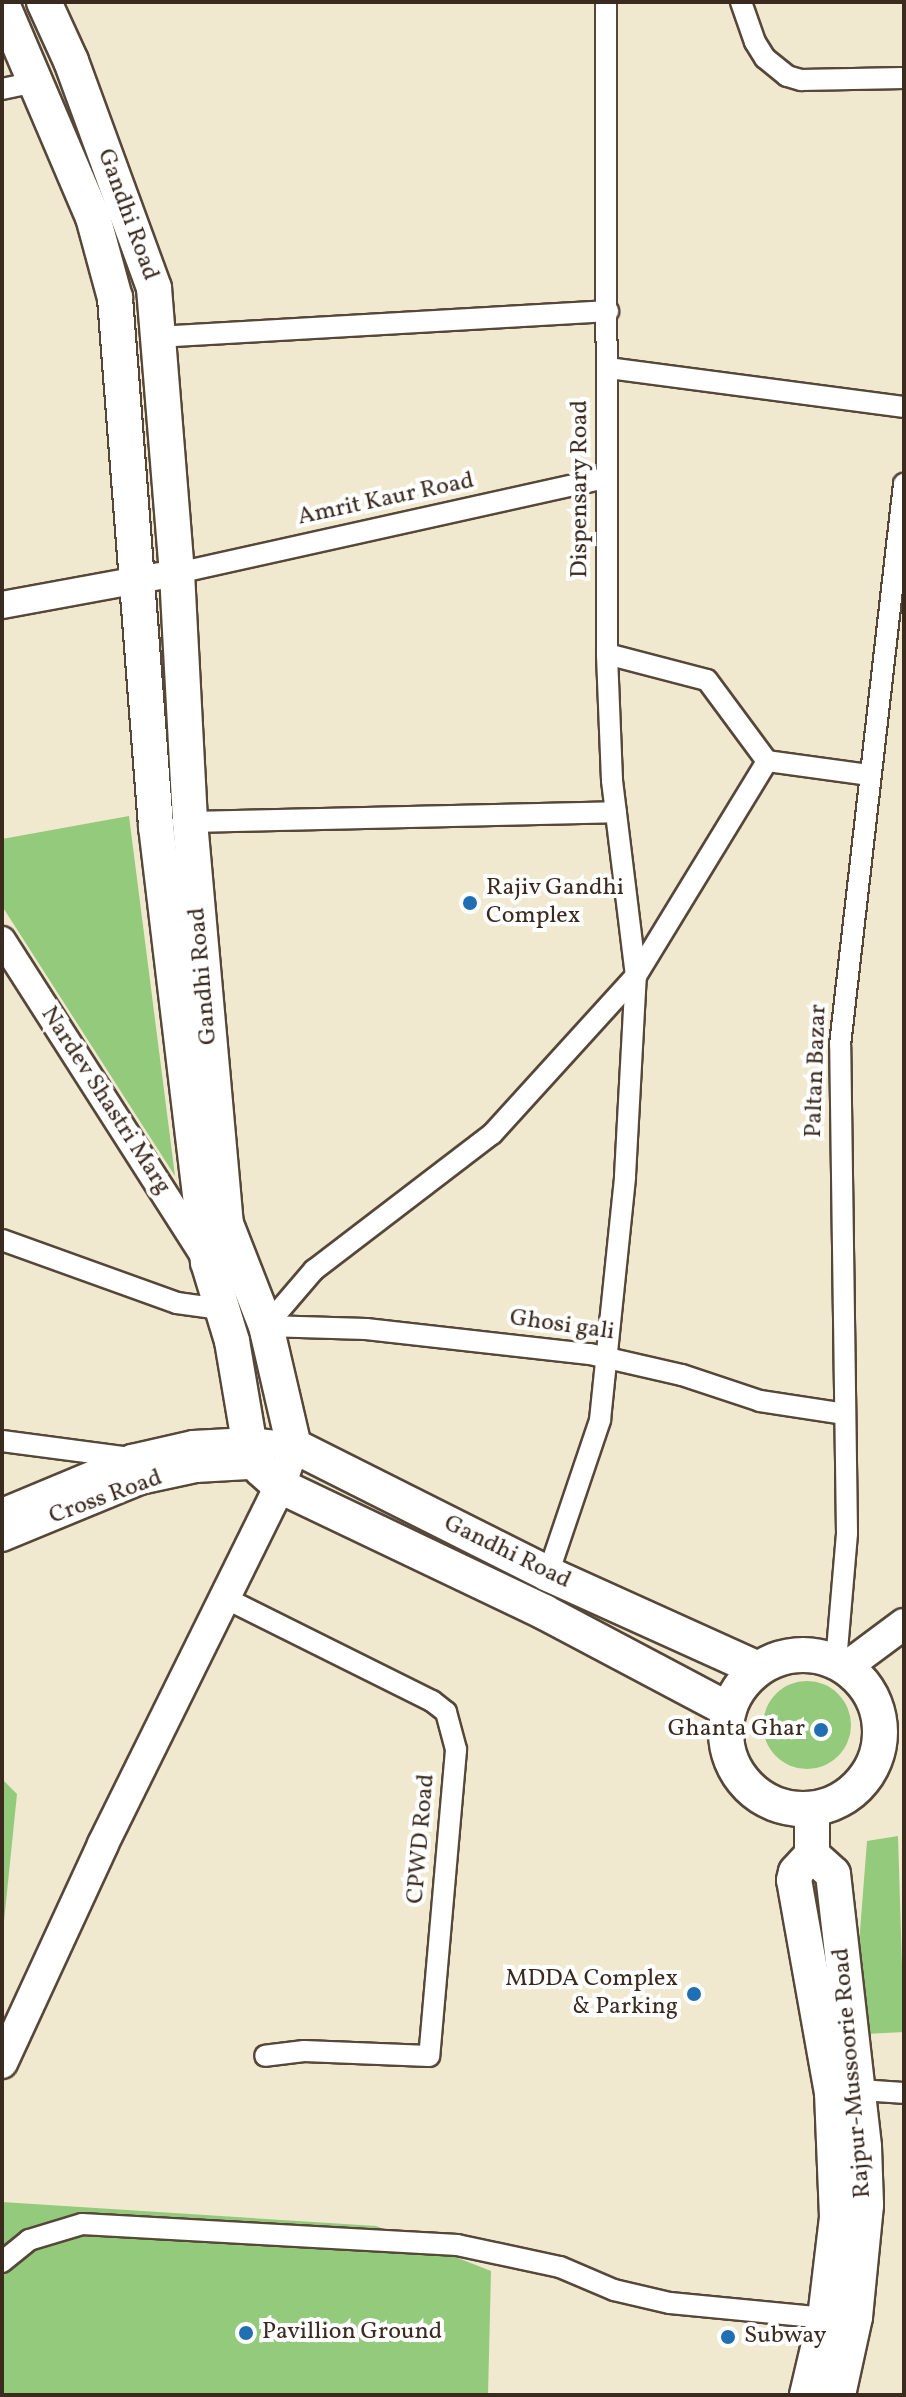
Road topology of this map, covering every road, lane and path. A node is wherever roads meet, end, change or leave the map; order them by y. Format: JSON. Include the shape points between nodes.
{"nodes":[{"id":1,"x":44,"y":2,"type":"edge"},
{"id":2,"x":606,"y":2,"type":"edge"},
{"id":3,"x":741,"y":2,"type":"edge"},
{"id":4,"x":2,"y":4,"type":"edge"},
{"id":5,"x":904,"y":78,"type":"edge"},
{"id":6,"x":35,"y":82,"type":"junction"},
{"id":7,"x":2,"y":89,"type":"edge"},
{"id":8,"x":608,"y":311,"type":"junction"},
{"id":9,"x":158,"y":337,"type":"junction"},
{"id":10,"x":608,"y":368,"type":"junction"},
{"id":11,"x":904,"y":407,"type":"edge"},
{"id":12,"x":606,"y":478,"type":"junction"},
{"id":13,"x":904,"y":484,"type":"edge"},
{"id":14,"x":177,"y":573,"type":"junction"},
{"id":15,"x":137,"y":578,"type":"junction"},
{"id":16,"x":904,"y":595,"type":"edge"},
{"id":17,"x":2,"y":605,"type":"edge"},
{"id":18,"x":890,"y":617,"type":"junction"},
{"id":19,"x":607,"y":654,"type":"junction"},
{"id":20,"x":767,"y":761,"type":"junction"},
{"id":21,"x":869,"y":775,"type":"junction"},
{"id":22,"x":616,"y":812,"type":"junction"},
{"id":23,"x":190,"y":822,"type":"junction"},
{"id":24,"x":2,"y":940,"type":"edge"},
{"id":25,"x":636,"y":976,"type":"junction"},
{"id":26,"x":2,"y":1240,"type":"edge"},
{"id":27,"x":208,"y":1262,"type":"junction"},
{"id":28,"x":221,"y":1309,"type":"junction"},
{"id":29,"x":266,"y":1326,"type":"junction"},
{"id":30,"x":608,"y":1358,"type":"junction"},
{"id":31,"x":845,"y":1414,"type":"junction"},
{"id":32,"x":2,"y":1441,"type":"edge"},
{"id":33,"x":294,"y":1446,"type":"junction"},
{"id":34,"x":132,"y":1458,"type":"junction"},
{"id":35,"x":263,"y":1465,"type":"junction"},
{"id":36,"x":2,"y":1512,"type":"edge"},
{"id":37,"x":2,"y":1538,"type":"edge"},
{"id":38,"x":548,"y":1574,"type":"junction"},
{"id":39,"x":225,"y":1598,"type":"junction"},
{"id":40,"x":904,"y":1624,"type":"edge"},
{"id":41,"x":904,"y":1650,"type":"edge"},
{"id":42,"x":758,"y":1669,"type":"junction"},
{"id":43,"x":848,"y":1670,"type":"junction"},
{"id":44,"x":729,"y":1710,"type":"junction"},
{"id":45,"x":812,"y":1810,"type":"junction"},
{"id":46,"x":812,"y":1855,"type":"junction"},
{"id":47,"x":265,"y":2056,"type":"dead end"},
{"id":48,"x":2,"y":2063,"type":"edge"},
{"id":49,"x":859,"y":2090,"type":"junction"},
{"id":50,"x":904,"y":2093,"type":"edge"},
{"id":51,"x":2,"y":2262,"type":"edge"},
{"id":52,"x":825,"y":2318,"type":"junction"},
{"id":53,"x":807,"y":2395,"type":"edge"},
{"id":54,"x":838,"y":2395,"type":"edge"}],
"edges":[{"from":1,"to":9,"type":"main road","name":"Gandhi Road","via":[[71,61],[154,288]]},
{"from":2,"to":8,"type":"street","name":"Dispensary Road"},
{"from":3,"to":5,"type":"street","via":[[765,58],[787,76]]},
{"from":4,"to":6,"type":"main road","name":"Gandhi Road"},
{"from":6,"to":7,"type":"street"},
{"from":6,"to":15,"type":"main road","name":"Gandhi Road","via":[[93,217],[115,298]]},
{"from":8,"to":9,"type":"street"},
{"from":8,"to":10,"type":"street","name":"Dispensary Road"},
{"from":9,"to":14,"type":"main road","name":"Gandhi Road"},
{"from":10,"to":11,"type":"street"},
{"from":10,"to":12,"type":"street","name":"Dispensary Road"},
{"from":12,"to":14,"type":"street","name":"Amrit Kaur Road"},
{"from":12,"to":19,"type":"street","name":"Dispensary Road"},
{"from":13,"to":18,"type":"street","name":"Paltan Bazar"},
{"from":14,"to":15,"type":"street"},
{"from":14,"to":23,"type":"main road","name":"Gandhi Road"},
{"from":15,"to":17,"type":"street"},
{"from":15,"to":27,"type":"main road","name":"Gandhi Road","via":[[156,826]]},
{"from":16,"to":18,"type":"street"},
{"from":18,"to":21,"type":"street","name":"Paltan Bazar"},
{"from":19,"to":20,"type":"street","via":[[707,680]]},
{"from":19,"to":22,"type":"street","name":"Dispensary Road"},
{"from":20,"to":21,"type":"street"},
{"from":20,"to":25,"type":"street"},
{"from":21,"to":31,"type":"street","name":"Paltan Bazar","via":[[840,1045]]},
{"from":22,"to":23,"type":"street"},
{"from":22,"to":25,"type":"street","name":"Dispensary Road"},
{"from":23,"to":29,"type":"main road","name":"Gandhi Road","via":[[226,1224]]},
{"from":24,"to":27,"type":"street","name":"Nardev Shastri Marg"},
{"from":25,"to":29,"type":"street","via":[[492,1134],[314,1270]]},
{"from":25,"to":30,"type":"street","name":"Dispensary Road"},
{"from":26,"to":28,"type":"street","via":[[177,1303]]},
{"from":27,"to":28,"type":"main road","name":"Gandhi Road"},
{"from":28,"to":35,"type":"main road","name":"Gandhi Road"},
{"from":29,"to":30,"type":"street","name":"Ghosi gali","via":[[366,1329]]},
{"from":29,"to":33,"type":"main road","name":"Gandhi Road"},
{"from":30,"to":31,"type":"street","name":"Ghosi gali","via":[[760,1401]]},
{"from":30,"to":38,"type":"street","name":"Dispensary Road","via":[[600,1420]]},
{"from":31,"to":43,"type":"street","name":"Paltan Bazar"},
{"from":32,"to":34,"type":"street"},
{"from":33,"to":35,"type":"main road"},
{"from":33,"to":35,"type":"street"},
{"from":33,"to":38,"type":"main road","name":"Gandhi Road"},
{"from":34,"to":35,"type":"street","name":"Cross Road","via":[[193,1444]]},
{"from":34,"to":36,"type":"street","name":"Cross Road"},
{"from":35,"to":37,"type":"street","name":"Cross Road","via":[[196,1469],[140,1481]]},
{"from":35,"to":39,"type":"main road"},
{"from":35,"to":44,"type":"main road","name":"Gandhi Road"},
{"from":38,"to":42,"type":"main road","name":"Gandhi Road"},
{"from":39,"to":47,"type":"street","name":"CPWD Road","via":[[432,1701],[446,1712],[456,1750],[429,2056],[304,2051]]},
{"from":39,"to":48,"type":"main road"},
{"from":40,"to":43,"type":"main road"},
{"from":41,"to":43,"type":"main road"},
{"from":42,"to":43,"type":"main road","via":[[797,1655]]},
{"from":42,"to":44,"type":"main road","via":[[740,1687]]},
{"from":43,"to":45,"type":"main road","via":[[874,1700],[881,1723],[880,1748],[856,1790]]},
{"from":44,"to":45,"type":"main road","via":[[728,1748],[743,1782],[786,1809]]},
{"from":45,"to":46,"type":"main road","name":"Rajpur-Mussoorie Road"},
{"from":46,"to":49,"type":"main road","name":"Rajpur-Mussoorie Road","via":[[833,1874]]},
{"from":46,"to":52,"type":"main road","name":"Rajpur-Mussoorie Road","via":[[794,1880],[832,2093],[837,2217]]},
{"from":49,"to":50,"type":"street"},
{"from":49,"to":54,"type":"main road","name":"Rajpur-Mussoorie Road","via":[[866,2205],[855,2317]]},
{"from":51,"to":52,"type":"street","via":[[29,2240],[82,2224],[457,2245],[560,2267],[614,2290],[670,2303]]},
{"from":52,"to":53,"type":"main road","name":"Rajpur-Mussoorie Road"}]}
